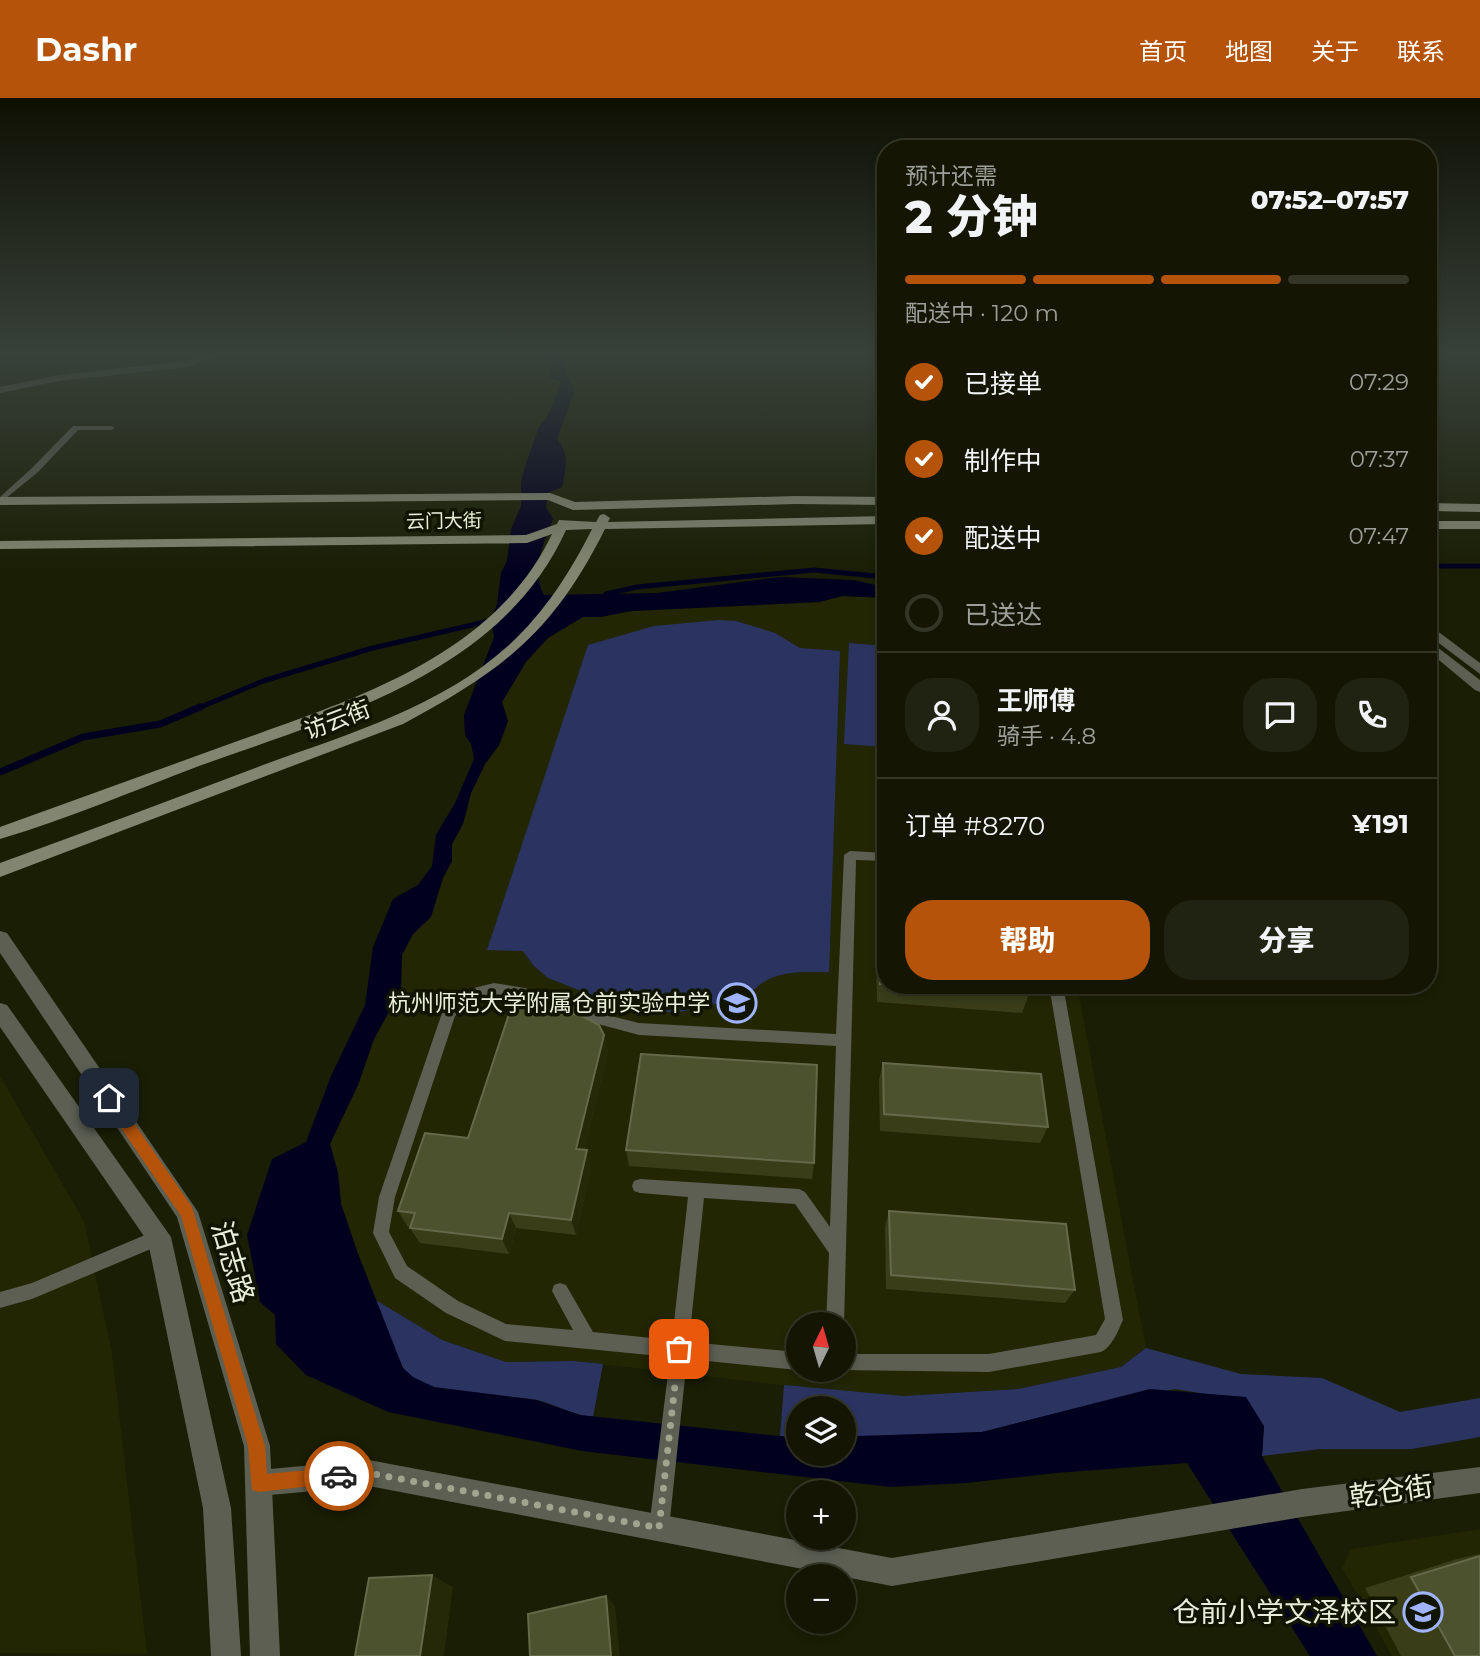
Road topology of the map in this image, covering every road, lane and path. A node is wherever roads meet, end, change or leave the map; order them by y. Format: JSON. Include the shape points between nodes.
{"nodes":[{"id":1,"x":111,"y":428,"type":"dead end"},
{"id":2,"x":0,"y":501,"type":"edge"},
{"id":3,"x":877,"y":501,"type":"edge"},
{"id":4,"x":610,"y":505,"type":"junction"},
{"id":5,"x":573,"y":506,"type":"junction"},
{"id":6,"x":1437,"y":507,"type":"edge"},
{"id":7,"x":1480,"y":508,"type":"edge"},
{"id":8,"x":877,"y":520,"type":"edge"},
{"id":9,"x":600,"y":525,"type":"junction"},
{"id":10,"x":1437,"y":525,"type":"edge"},
{"id":11,"x":1480,"y":525,"type":"edge"},
{"id":12,"x":562,"y":526,"type":"junction"},
{"id":13,"x":0,"y":545,"type":"edge"},
{"id":14,"x":1437,"y":635,"type":"edge"},
{"id":15,"x":1437,"y":651,"type":"edge"},
{"id":16,"x":1480,"y":670,"type":"edge"},
{"id":17,"x":1480,"y":687,"type":"edge"},
{"id":18,"x":0,"y":833,"type":"edge"},
{"id":19,"x":877,"y":856,"type":"edge"},
{"id":20,"x":0,"y":870,"type":"edge"},
{"id":21,"x":0,"y":939,"type":"edge"},
{"id":22,"x":1057,"y":994,"type":"edge"},
{"id":23,"x":0,"y":1011,"type":"edge"},
{"id":24,"x":843,"y":1040,"type":"junction"},
{"id":25,"x":640,"y":1186,"type":"dead end"},
{"id":26,"x":697,"y":1191,"type":"junction"},
{"id":27,"x":159,"y":1237,"type":"junction"},
{"id":28,"x":837,"y":1251,"type":"junction"},
{"id":29,"x":560,"y":1291,"type":"dead end"},
{"id":30,"x":0,"y":1300,"type":"edge"},
{"id":31,"x":835,"y":1312,"type":"edge"},
{"id":32,"x":588,"y":1339,"type":"junction"},
{"id":33,"x":679,"y":1349,"type":"junction"},
{"id":34,"x":786,"y":1360,"type":"edge"},
{"id":35,"x":856,"y":1363,"type":"edge"},
{"id":36,"x":1480,"y":1480,"type":"edge"},
{"id":37,"x":259,"y":1483,"type":"junction"},
{"id":38,"x":659,"y":1528,"type":"junction"},
{"id":39,"x":226,"y":1656,"type":"edge"},
{"id":40,"x":265,"y":1656,"type":"edge"}],
"edges":[{"from":1,"to":2,"type":"lane","via":[[76,428]]},
{"from":2,"to":5,"type":"main road","name":"云门大街","via":[[550,496]]},
{"from":3,"to":4,"type":"main road","name":"云门大街"},
{"from":4,"to":5,"type":"main road","name":"云门大街"},
{"from":4,"to":9,"type":"main road","name":"访云街"},
{"from":5,"to":12,"type":"main road","name":"访云街"},
{"from":6,"to":7,"type":"main road"},
{"from":8,"to":9,"type":"main road","name":"云门大街"},
{"from":9,"to":12,"type":"main road","name":"云门大街"},
{"from":9,"to":20,"type":"main road","name":"访云街","via":[[582,561],[538,622],[497,662],[398,721]]},
{"from":10,"to":11,"type":"main road"},
{"from":12,"to":13,"type":"main road","name":"云门大街","via":[[527,539]]},
{"from":12,"to":18,"type":"main road","name":"访云街","via":[[525,587],[477,636],[428,671],[389,690]]},
{"from":14,"to":16,"type":"street"},
{"from":15,"to":17,"type":"street"},
{"from":19,"to":24,"type":"lane","via":[[850,855]]},
{"from":21,"to":37,"type":"street","name":"泊志路","via":[[187,1212],[257,1446]]},
{"from":22,"to":35,"type":"lane","via":[[1114,1320],[1101,1343],[989,1363]]},
{"from":23,"to":27,"type":"street"},
{"from":24,"to":28,"type":"lane"},
{"from":24,"to":32,"type":"lane","via":[[639,1029],[503,989],[490,988],[460,999],[449,1013],[387,1197],[381,1233],[401,1272],[452,1307],[505,1332]]},
{"from":25,"to":26,"type":"lane"},
{"from":26,"to":28,"type":"lane","via":[[799,1197]]},
{"from":26,"to":33,"type":"lane"},
{"from":27,"to":30,"type":"lane"},
{"from":27,"to":39,"type":"street","via":[[218,1508]]},
{"from":28,"to":31,"type":"lane"},
{"from":29,"to":32,"type":"lane"},
{"from":32,"to":33,"type":"lane"},
{"from":33,"to":34,"type":"lane"},
{"from":33,"to":38,"type":"lane"},
{"from":36,"to":38,"type":"street","name":"乾仓街","via":[[1302,1503],[892,1572]]},
{"from":37,"to":38,"type":"street","name":"乾仓街","via":[[369,1473]]},
{"from":37,"to":40,"type":"street","name":"泊志路"}]}
